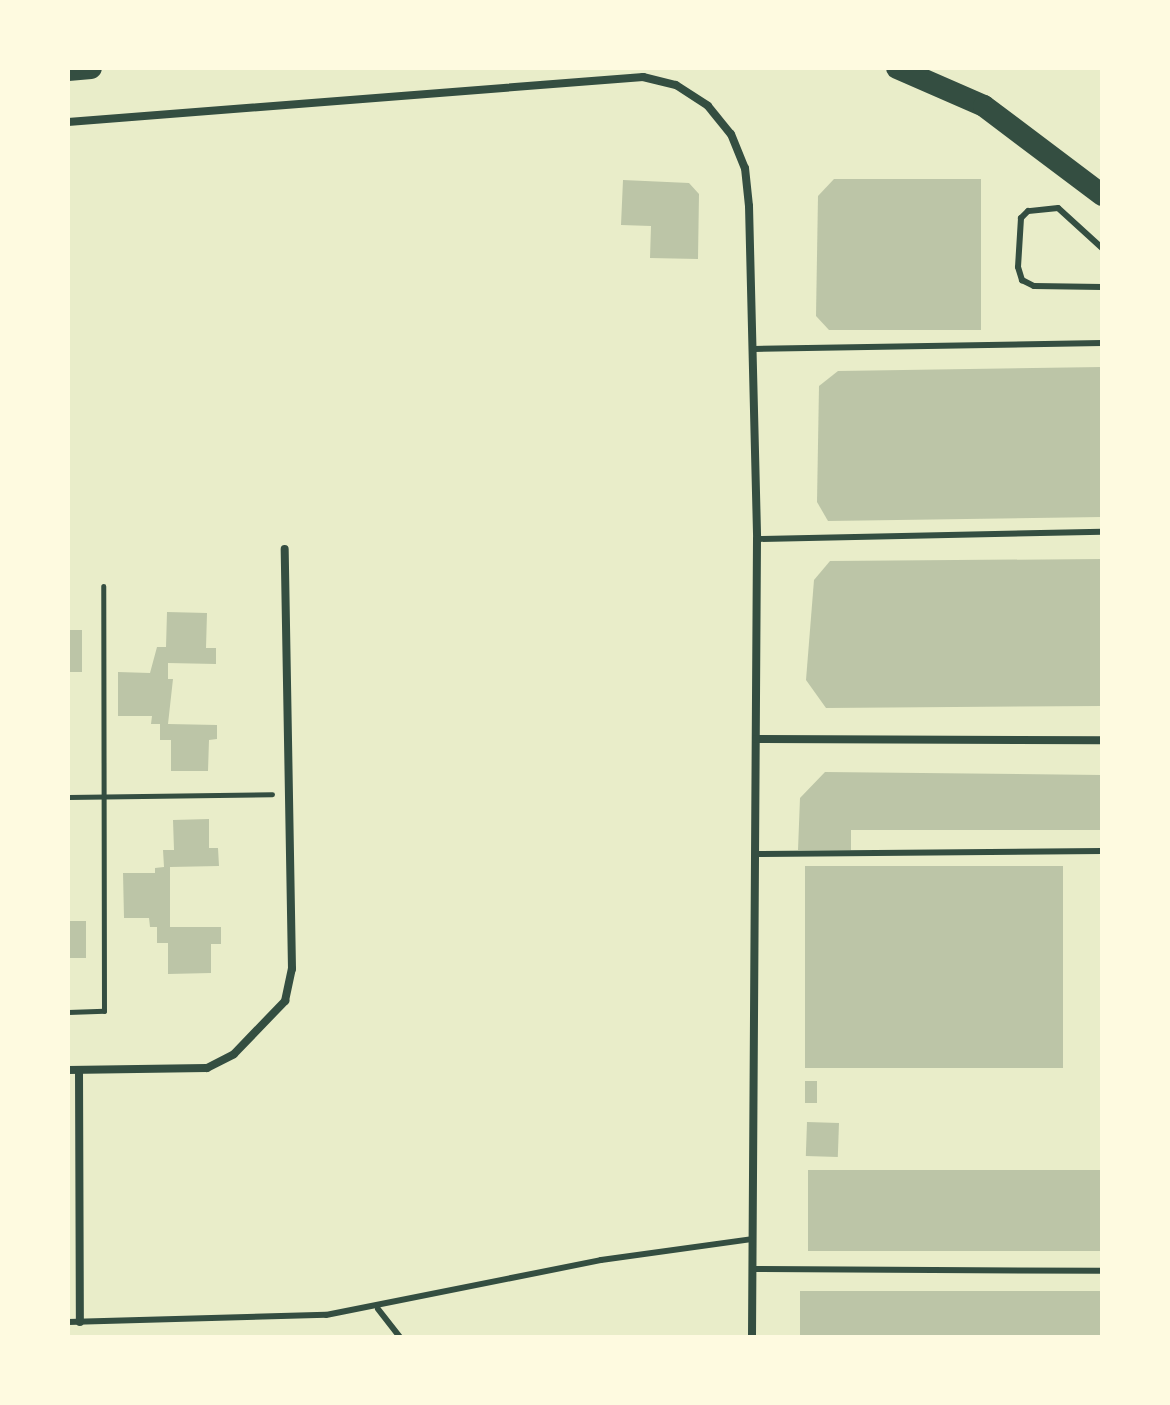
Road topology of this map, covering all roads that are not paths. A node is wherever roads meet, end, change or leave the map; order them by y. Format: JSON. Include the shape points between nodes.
{"nodes":[{"id":1,"x":91,"y":68,"type":"edge"},
{"id":2,"x":897,"y":68,"type":"edge"},
{"id":3,"x":68,"y":70,"type":"edge"},
{"id":4,"x":68,"y":122,"type":"edge"},
{"id":5,"x":1102,"y":195,"type":"edge"},
{"id":6,"x":1102,"y":248,"type":"edge"},
{"id":7,"x":1102,"y":287,"type":"edge"},
{"id":8,"x":1102,"y":343,"type":"edge"},
{"id":9,"x":754,"y":349,"type":"junction"},
{"id":10,"x":1102,"y":532,"type":"edge"},
{"id":11,"x":757,"y":539,"type":"junction"},
{"id":12,"x":285,"y":549,"type":"dead end"},
{"id":13,"x":756,"y":739,"type":"junction"},
{"id":14,"x":1102,"y":740,"type":"edge"},
{"id":15,"x":1102,"y":851,"type":"edge"},
{"id":16,"x":756,"y":854,"type":"junction"},
{"id":17,"x":68,"y":1070,"type":"edge"},
{"id":18,"x":79,"y":1070,"type":"junction"},
{"id":19,"x":752,"y":1239,"type":"junction"},
{"id":20,"x":752,"y":1269,"type":"junction"},
{"id":21,"x":1102,"y":1271,"type":"edge"},
{"id":22,"x":378,"y":1309,"type":"junction"},
{"id":23,"x":68,"y":1322,"type":"edge"},
{"id":24,"x":80,"y":1322,"type":"junction"},
{"id":25,"x":400,"y":1337,"type":"edge"},
{"id":26,"x":752,"y":1337,"type":"edge"}],
"edges":[{"from":1,"to":3,"type":"highway"},
{"from":2,"to":5,"type":"highway","via":[[984,106]]},
{"from":4,"to":9,"type":"street","via":[[605,77],[676,85],[716,115],[731,134],[745,168]]},
{"from":6,"to":7,"type":"lane","via":[[1058,208],[1028,211],[1021,218],[1022,280],[1034,286]]},
{"from":8,"to":9,"type":"lane"},
{"from":9,"to":11,"type":"street"},
{"from":10,"to":11,"type":"lane"},
{"from":11,"to":13,"type":"street"},
{"from":12,"to":18,"type":"street","via":[[291,986],[280,1008],[234,1054],[207,1068]]},
{"from":13,"to":14,"type":"street"},
{"from":13,"to":16,"type":"street"},
{"from":15,"to":16,"type":"lane"},
{"from":16,"to":19,"type":"street"},
{"from":17,"to":18,"type":"street"},
{"from":18,"to":24,"type":"street"},
{"from":19,"to":20,"type":"street"},
{"from":19,"to":22,"type":"lane","via":[[601,1260]]},
{"from":20,"to":21,"type":"lane"},
{"from":20,"to":26,"type":"street"},
{"from":22,"to":24,"type":"lane","via":[[268,1319]]},
{"from":22,"to":25,"type":"lane"},
{"from":23,"to":24,"type":"lane"}]}
